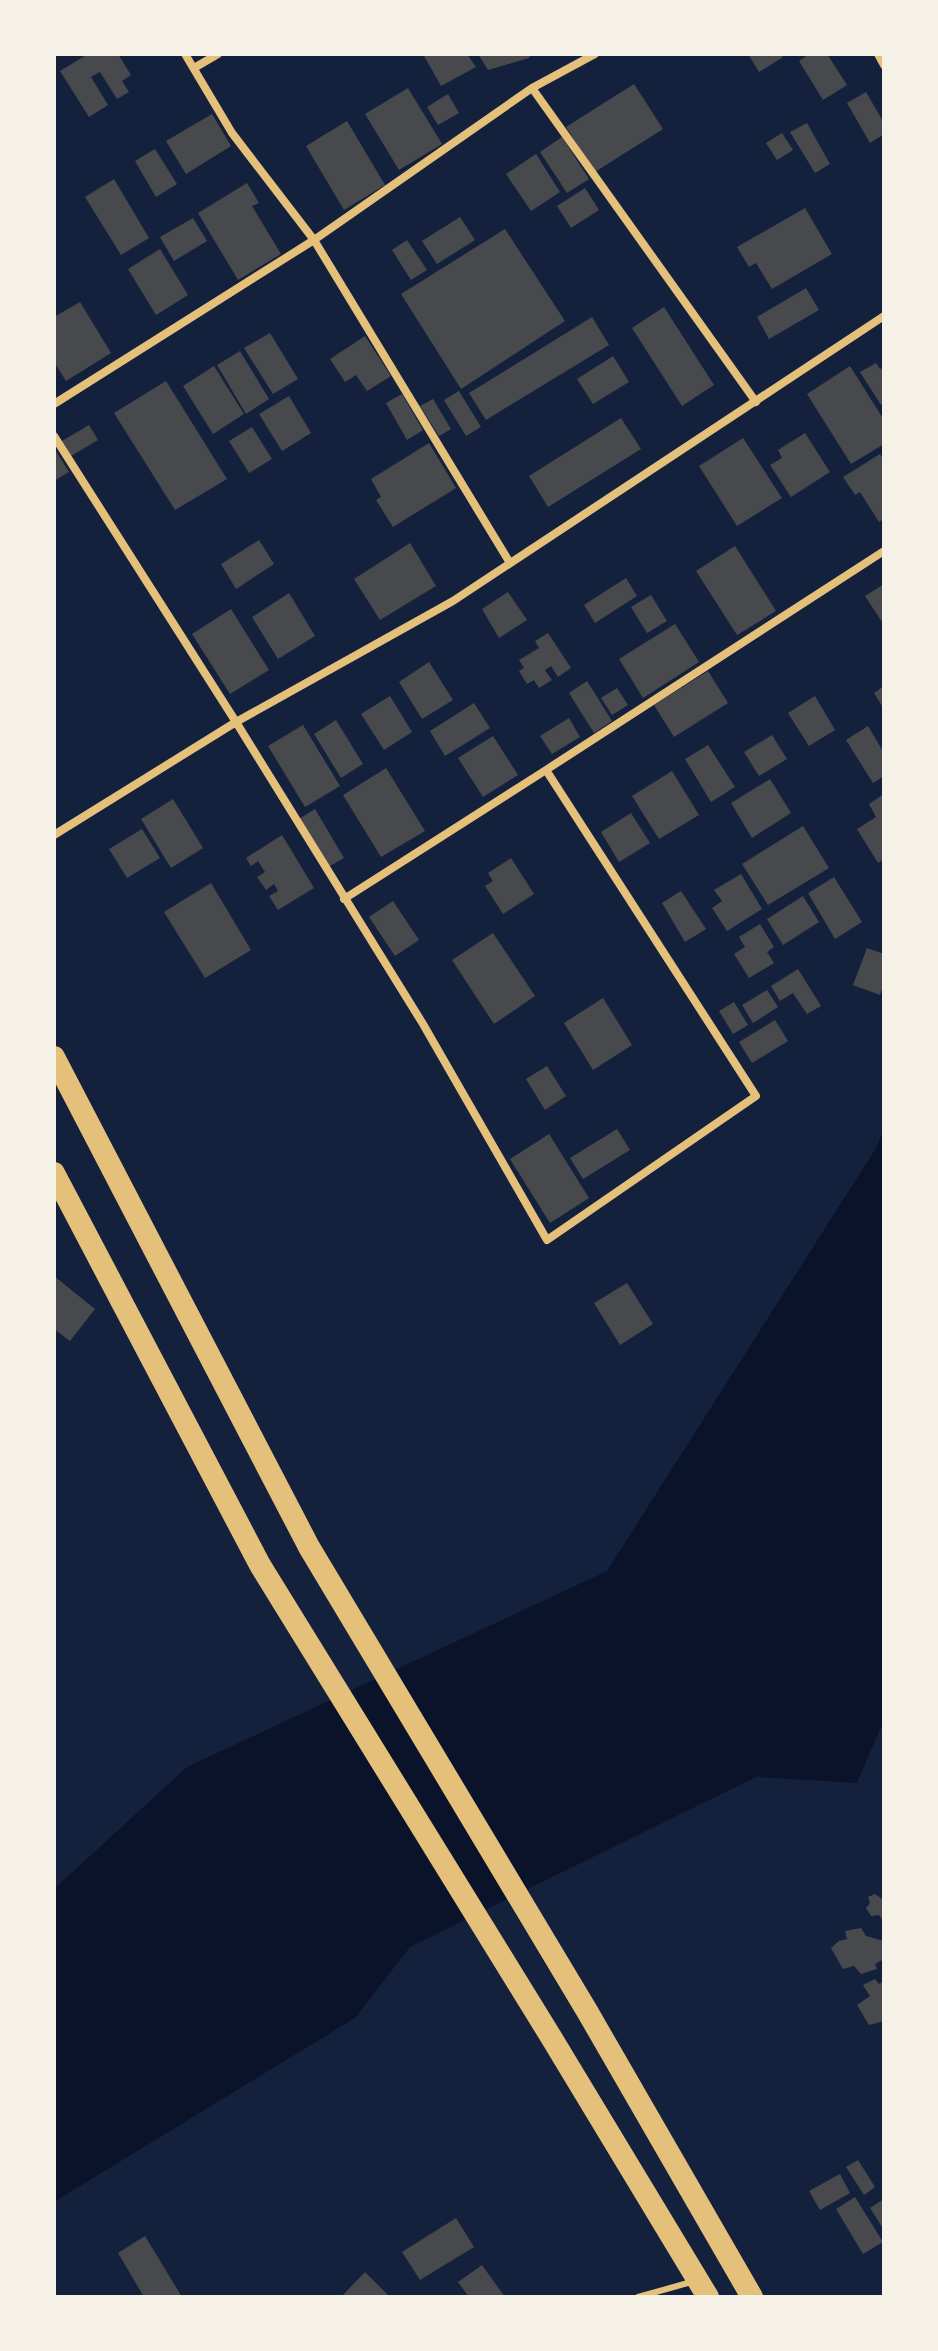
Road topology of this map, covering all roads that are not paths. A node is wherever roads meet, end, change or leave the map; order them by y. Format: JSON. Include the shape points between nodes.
{"nodes":[{"id":1,"x":185,"y":54,"type":"edge"},
{"id":2,"x":218,"y":54,"type":"edge"},
{"id":3,"x":595,"y":54,"type":"edge"},
{"id":4,"x":878,"y":54,"type":"edge"},
{"id":5,"x":884,"y":65,"type":"edge"},
{"id":6,"x":194,"y":68,"type":"junction"},
{"id":7,"x":532,"y":88,"type":"junction"},
{"id":8,"x":314,"y":240,"type":"junction"},
{"id":9,"x":884,"y":316,"type":"edge"},
{"id":10,"x":756,"y":402,"type":"junction"},
{"id":11,"x":54,"y":404,"type":"edge"},
{"id":12,"x":54,"y":436,"type":"edge"},
{"id":13,"x":884,"y":551,"type":"edge"},
{"id":14,"x":510,"y":563,"type":"junction"},
{"id":15,"x":236,"y":722,"type":"junction"},
{"id":16,"x":546,"y":770,"type":"junction"},
{"id":17,"x":54,"y":835,"type":"edge"},
{"id":18,"x":344,"y":899,"type":"junction"},
{"id":19,"x":54,"y":1057,"type":"edge"},
{"id":20,"x":54,"y":1173,"type":"edge"},
{"id":21,"x":703,"y":2288,"type":"edge"},
{"id":22,"x":638,"y":2297,"type":"edge"},
{"id":23,"x":752,"y":2297,"type":"edge"}],
"edges":[{"from":1,"to":6,"type":"street"},
{"from":2,"to":6,"type":"street"},
{"from":3,"to":7,"type":"street"},
{"from":4,"to":5,"type":"street"},
{"from":6,"to":8,"type":"street","via":[[232,133]]},
{"from":7,"to":8,"type":"street"},
{"from":7,"to":10,"type":"street"},
{"from":8,"to":11,"type":"street"},
{"from":8,"to":14,"type":"street"},
{"from":9,"to":10,"type":"street"},
{"from":10,"to":14,"type":"street"},
{"from":12,"to":15,"type":"street"},
{"from":13,"to":16,"type":"street"},
{"from":14,"to":15,"type":"street","via":[[453,601]]},
{"from":15,"to":17,"type":"street"},
{"from":15,"to":18,"type":"street"},
{"from":16,"to":18,"type":"street"},
{"from":16,"to":18,"type":"street","via":[[756,1096],[547,1240]]},
{"from":19,"to":23,"type":"highway","via":[[309,1547]]},
{"from":20,"to":21,"type":"highway","via":[[260,1565]]},
{"from":21,"to":22,"type":"lane"}]}
